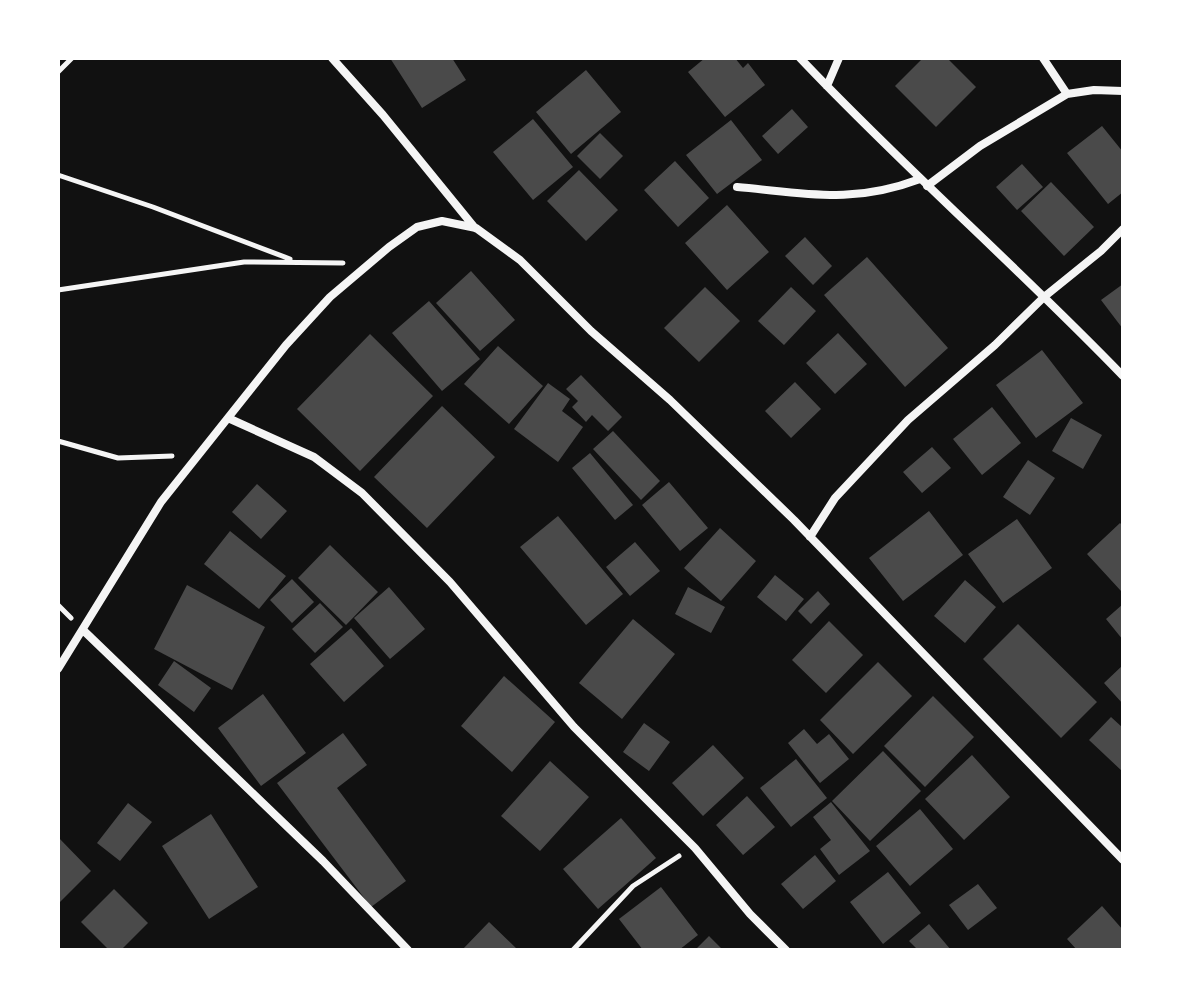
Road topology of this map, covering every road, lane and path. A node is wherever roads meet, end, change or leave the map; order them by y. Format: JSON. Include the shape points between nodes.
{"nodes":[{"id":1,"x":72,"y":58,"type":"edge"},
{"id":2,"x":332,"y":58,"type":"edge"},
{"id":3,"x":800,"y":58,"type":"edge"},
{"id":4,"x":839,"y":58,"type":"edge"},
{"id":5,"x":1043,"y":58,"type":"edge"},
{"id":6,"x":58,"y":72,"type":"edge"},
{"id":7,"x":827,"y":86,"type":"junction"},
{"id":8,"x":1123,"y":91,"type":"edge"},
{"id":9,"x":1067,"y":94,"type":"junction"},
{"id":10,"x":58,"y":175,"type":"edge"},
{"id":11,"x":924,"y":183,"type":"junction"},
{"id":12,"x":737,"y":187,"type":"dead end"},
{"id":13,"x":476,"y":228,"type":"junction"},
{"id":14,"x":1123,"y":229,"type":"edge"},
{"id":15,"x":294,"y":261,"type":"junction"},
{"id":16,"x":370,"y":264,"type":"junction"},
{"id":17,"x":58,"y":290,"type":"edge"},
{"id":18,"x":1044,"y":297,"type":"junction"},
{"id":19,"x":1123,"y":376,"type":"edge"},
{"id":20,"x":228,"y":418,"type":"junction"},
{"id":21,"x":58,"y":441,"type":"edge"},
{"id":22,"x":68,"y":445,"type":"junction"},
{"id":23,"x":58,"y":450,"type":"edge"},
{"id":24,"x":201,"y":452,"type":"junction"},
{"id":25,"x":810,"y":537,"type":"junction"},
{"id":26,"x":83,"y":630,"type":"junction"},
{"id":27,"x":58,"y":669,"type":"edge"},
{"id":28,"x":695,"y":848,"type":"junction"},
{"id":29,"x":1123,"y":860,"type":"edge"},
{"id":30,"x":408,"y":950,"type":"edge"},
{"id":31,"x":573,"y":950,"type":"edge"},
{"id":32,"x":786,"y":950,"type":"edge"}],
"edges":[{"from":1,"to":6,"type":"path"},
{"from":2,"to":13,"type":"street"},
{"from":3,"to":7,"type":"street"},
{"from":4,"to":7,"type":"street"},
{"from":5,"to":9,"type":"street"},
{"from":7,"to":11,"type":"street"},
{"from":8,"to":9,"type":"street"},
{"from":9,"to":11,"type":"street"},
{"from":10,"to":15,"type":"path"},
{"from":11,"to":12,"type":"street","via":[[813,197]]},
{"from":11,"to":18,"type":"street"},
{"from":13,"to":16,"type":"street","via":[[442,221],[417,227]]},
{"from":13,"to":25,"type":"street","via":[[520,260]]},
{"from":14,"to":18,"type":"street"},
{"from":15,"to":16,"type":"path"},
{"from":15,"to":17,"type":"path","via":[[185,269]]},
{"from":16,"to":20,"type":"street","via":[[330,297]]},
{"from":18,"to":19,"type":"street"},
{"from":18,"to":25,"type":"street","via":[[908,420],[835,498]]},
{"from":20,"to":24,"type":"street"},
{"from":20,"to":28,"type":"street","via":[[314,457],[362,493],[450,582],[574,727]]},
{"from":21,"to":22,"type":"path"},
{"from":22,"to":23,"type":"path"},
{"from":22,"to":24,"type":"path","via":[[133,459]]},
{"from":24,"to":26,"type":"street","via":[[161,502]]},
{"from":25,"to":29,"type":"street"},
{"from":26,"to":27,"type":"street"},
{"from":26,"to":30,"type":"street"},
{"from":28,"to":31,"type":"path","via":[[633,886]]},
{"from":28,"to":32,"type":"street"}]}
